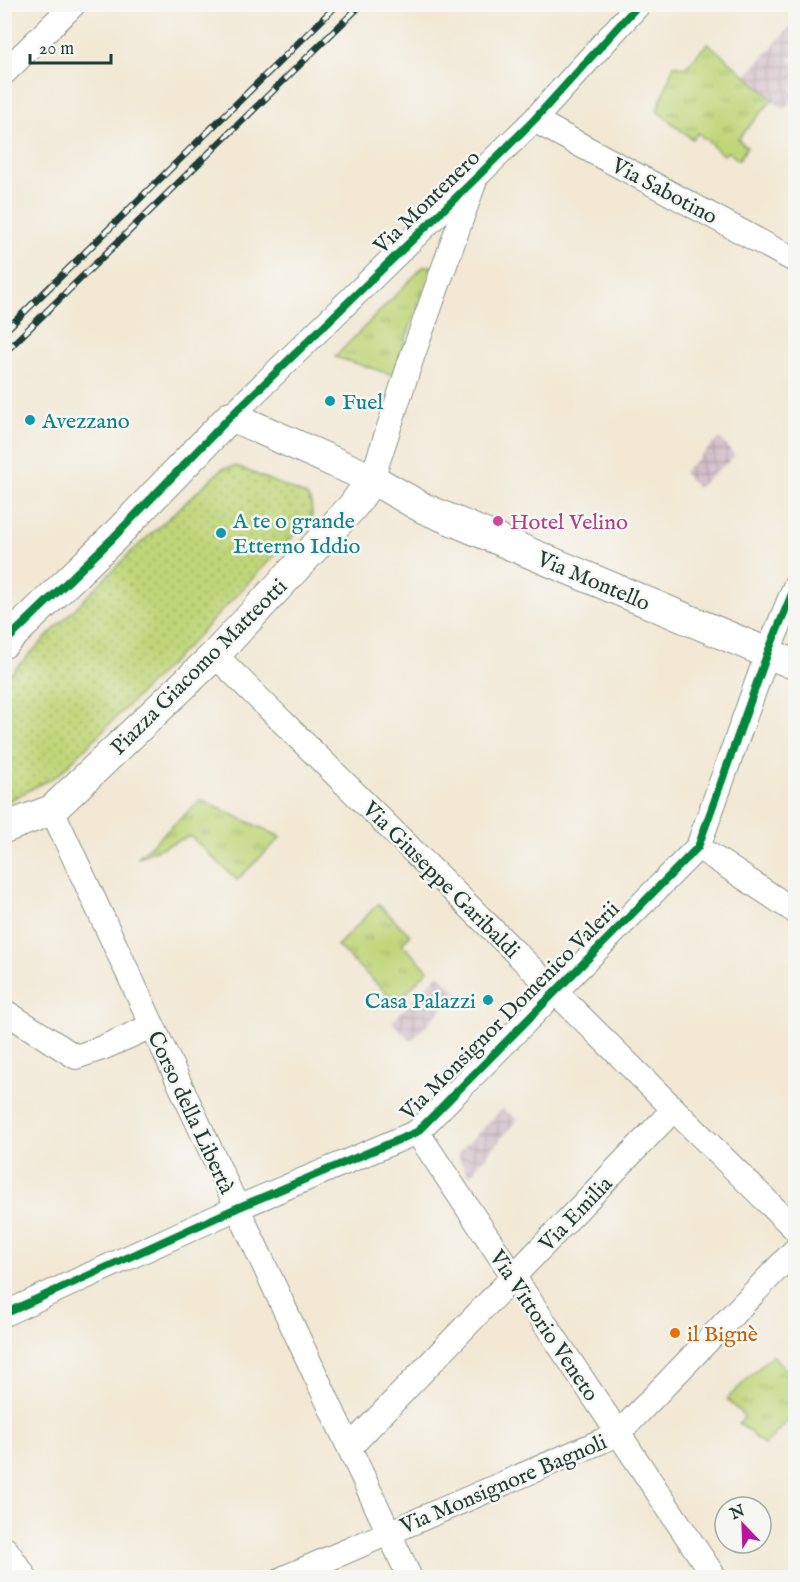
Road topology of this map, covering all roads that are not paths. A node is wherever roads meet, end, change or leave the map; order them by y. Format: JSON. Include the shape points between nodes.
{"nodes":[{"id":1,"x":74,"y":4,"type":"edge"},
{"id":2,"x":639,"y":4,"type":"edge"},
{"id":3,"x":4,"y":72,"type":"edge"},
{"id":4,"x":534,"y":120,"type":"junction"},
{"id":5,"x":476,"y":178,"type":"junction"},
{"id":6,"x":795,"y":261,"type":"edge"},
{"id":7,"x":231,"y":416,"type":"junction"},
{"id":8,"x":372,"y":479,"type":"junction"},
{"id":9,"x":795,"y":584,"type":"edge"},
{"id":10,"x":4,"y":643,"type":"edge"},
{"id":11,"x":768,"y":652,"type":"junction"},
{"id":12,"x":215,"y":655,"type":"junction"},
{"id":13,"x":795,"y":665,"type":"edge"},
{"id":14,"x":52,"y":810,"type":"junction"},
{"id":15,"x":4,"y":828,"type":"edge"},
{"id":16,"x":698,"y":847,"type":"junction"},
{"id":17,"x":795,"y":912,"type":"edge"},
{"id":18,"x":556,"y":991,"type":"junction"},
{"id":19,"x":4,"y":1011,"type":"edge"},
{"id":20,"x":152,"y":1026,"type":"junction"},
{"id":21,"x":674,"y":1109,"type":"junction"},
{"id":22,"x":417,"y":1132,"type":"junction"},
{"id":23,"x":237,"y":1208,"type":"junction"},
{"id":24,"x":795,"y":1230,"type":"edge"},
{"id":25,"x":795,"y":1249,"type":"edge"},
{"id":26,"x":513,"y":1278,"type":"junction"},
{"id":27,"x":4,"y":1314,"type":"edge"},
{"id":28,"x":618,"y":1434,"type":"junction"},
{"id":29,"x":350,"y":1448,"type":"junction"},
{"id":30,"x":388,"y":1532,"type":"junction"},
{"id":31,"x":4,"y":1552,"type":"edge"},
{"id":32,"x":22,"y":1578,"type":"edge"},
{"id":33,"x":284,"y":1578,"type":"edge"},
{"id":34,"x":410,"y":1578,"type":"edge"},
{"id":35,"x":715,"y":1578,"type":"edge"}],
"edges":[{"from":1,"to":3,"type":"street"},
{"from":2,"to":4,"type":"street","name":"Via Montenero"},
{"from":4,"to":5,"type":"street","name":"Via Montenero"},
{"from":4,"to":6,"type":"street","name":"Via Sabotino"},
{"from":5,"to":7,"type":"street","name":"Via Montenero"},
{"from":5,"to":8,"type":"street","name":"Via Montenero"},
{"from":7,"to":8,"type":"street","name":"Via Montello"},
{"from":7,"to":10,"type":"street"},
{"from":8,"to":11,"type":"street","name":"Via Montello","via":[[423,508]]},
{"from":8,"to":12,"type":"street","name":"Piazza Giacomo Matteotti","via":[[353,506]]},
{"from":9,"to":11,"type":"street","name":"Via Monsignor Domenico Valerii"},
{"from":11,"to":13,"type":"street","name":"Via Montello"},
{"from":11,"to":16,"type":"street","name":"Via Monsignor Domenico Valerii"},
{"from":12,"to":14,"type":"street","name":"Piazza Giacomo Matteotti"},
{"from":12,"to":18,"type":"street","name":"Via Giuseppe Garibaldi"},
{"from":14,"to":15,"type":"street","name":"Piazza Giacomo Matteotti"},
{"from":14,"to":20,"type":"street","name":"Corso della Libertà"},
{"from":16,"to":17,"type":"street"},
{"from":16,"to":18,"type":"street","name":"Via Monsignor Domenico Valerii"},
{"from":18,"to":21,"type":"street","name":"Via Giuseppe Garibaldi"},
{"from":18,"to":22,"type":"street","name":"Via Monsignor Domenico Valerii"},
{"from":19,"to":20,"type":"street","via":[[76,1057]]},
{"from":20,"to":23,"type":"street","name":"Corso della Libertà"},
{"from":21,"to":24,"type":"street","name":"Via Giuseppe Garibaldi"},
{"from":21,"to":26,"type":"street","name":"Via Emilia"},
{"from":22,"to":23,"type":"street","name":"Via Monsignor Domenico Valerii"},
{"from":22,"to":26,"type":"street","name":"Via Vittorio Veneto"},
{"from":23,"to":27,"type":"street","name":"Via Monsignor Domenico Valerii"},
{"from":23,"to":29,"type":"street","name":"Corso della Libertà"},
{"from":25,"to":28,"type":"street","name":"Via Monsignore Bagnoli"},
{"from":26,"to":28,"type":"street","name":"Via Vittorio Veneto"},
{"from":26,"to":29,"type":"street","name":"Via Emilia"},
{"from":28,"to":30,"type":"street","name":"Via Monsignore Bagnoli"},
{"from":28,"to":35,"type":"street","name":"Via Vittorio Veneto"},
{"from":29,"to":30,"type":"street","name":"Corso della Libertà"},
{"from":30,"to":33,"type":"street","name":"Via Monsignore Bagnoli"},
{"from":30,"to":34,"type":"street","name":"Corso della Libertà"},
{"from":31,"to":32,"type":"street"}]}
